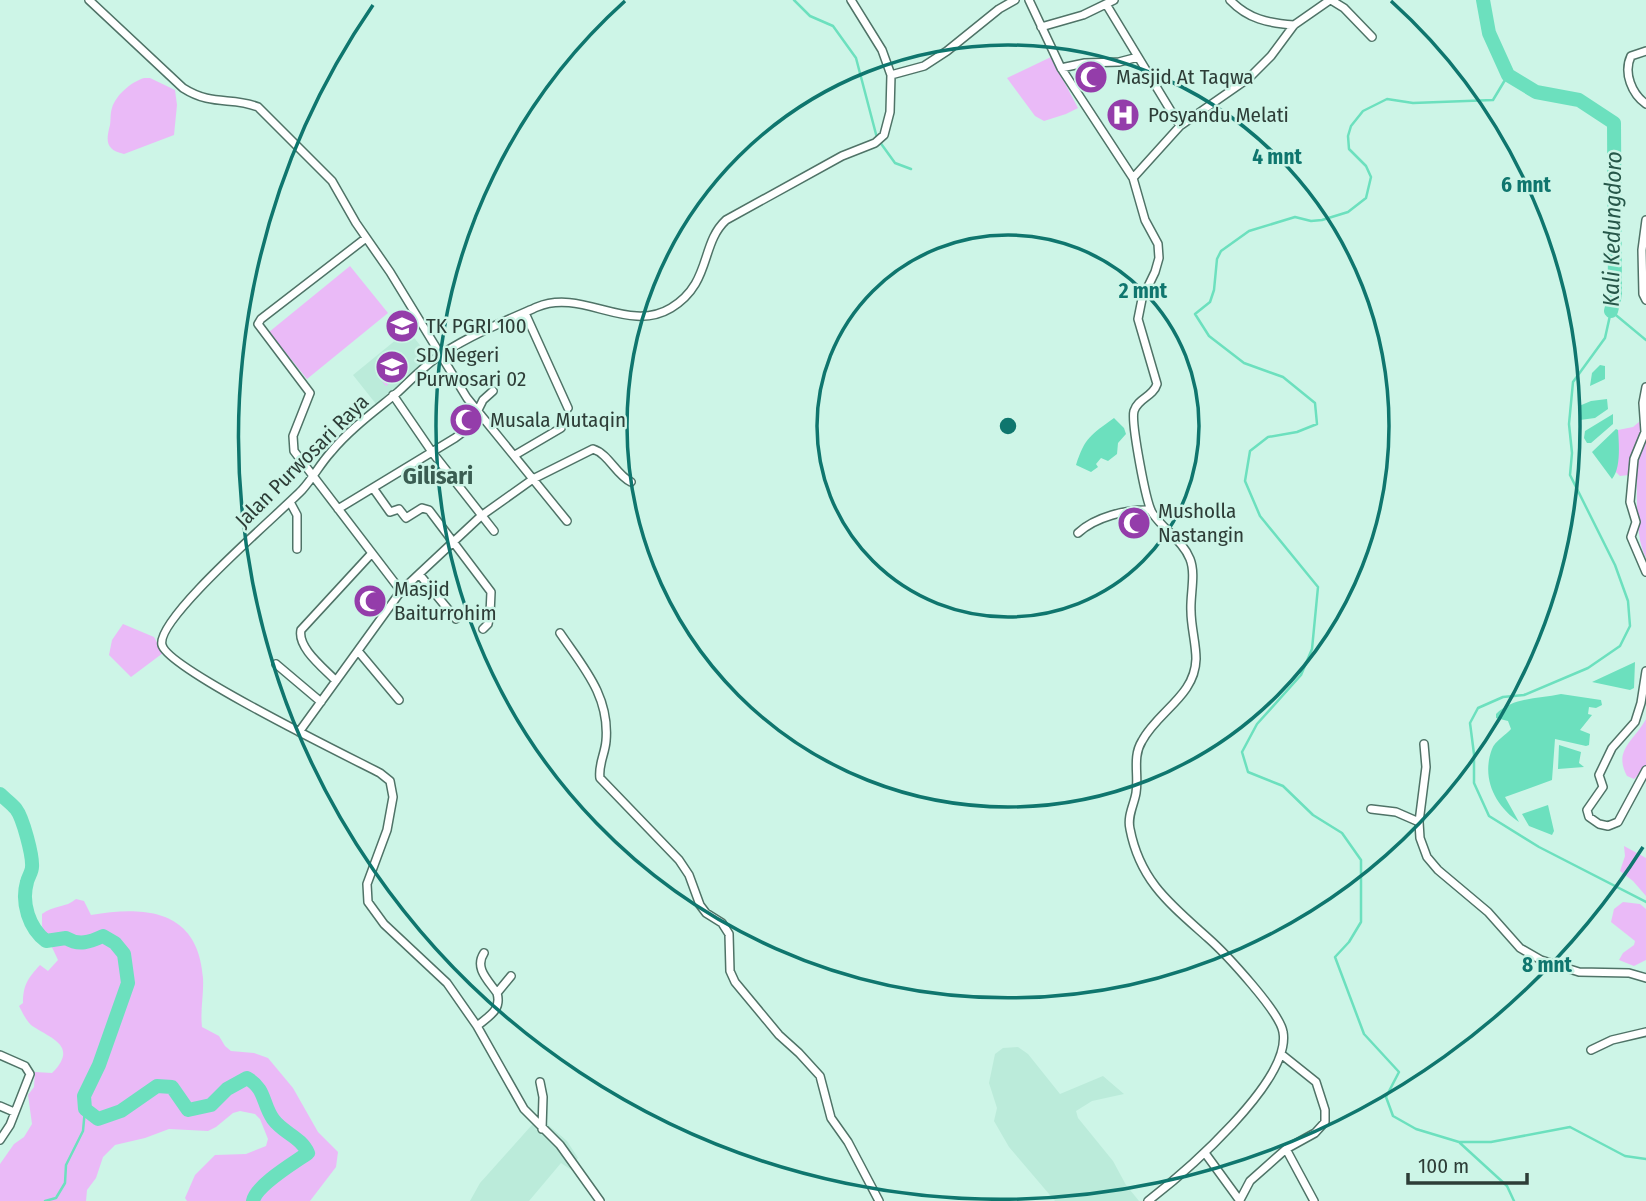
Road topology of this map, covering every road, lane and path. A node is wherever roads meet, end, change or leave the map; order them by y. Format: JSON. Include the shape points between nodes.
{"nodes":[{"id":1,"x":89,"y":0,"type":"edge"},
{"id":2,"x":851,"y":0,"type":"edge"},
{"id":3,"x":1015,"y":0,"type":"edge"},
{"id":4,"x":1028,"y":0,"type":"edge"},
{"id":5,"x":1114,"y":0,"type":"edge"},
{"id":6,"x":1230,"y":0,"type":"edge"},
{"id":7,"x":1331,"y":0,"type":"edge"},
{"id":8,"x":1106,"y":4,"type":"junction"},
{"id":9,"x":1294,"y":25,"type":"junction"},
{"id":10,"x":1041,"y":27,"type":"junction"},
{"id":11,"x":1372,"y":37,"type":"dead end"},
{"id":12,"x":1646,"y":51,"type":"edge"},
{"id":13,"x":1138,"y":57,"type":"junction"},
{"id":14,"x":1061,"y":68,"type":"junction"},
{"id":15,"x":891,"y":75,"type":"junction"},
{"id":16,"x":1646,"y":104,"type":"edge"},
{"id":17,"x":1180,"y":126,"type":"junction"},
{"id":18,"x":1133,"y":178,"type":"junction"},
{"id":19,"x":1646,"y":220,"type":"edge"},
{"id":20,"x":366,"y":238,"type":"junction"},
{"id":21,"x":1646,"y":300,"type":"edge"},
{"id":22,"x":525,"y":313,"type":"junction"},
{"id":23,"x":440,"y":354,"type":"junction"},
{"id":24,"x":1646,"y":387,"type":"edge"},
{"id":25,"x":493,"y":391,"type":"dead end"},
{"id":26,"x":393,"y":396,"type":"junction"},
{"id":27,"x":568,"y":408,"type":"dead end"},
{"id":28,"x":479,"y":415,"type":"junction"},
{"id":29,"x":561,"y":428,"type":"dead end"},
{"id":30,"x":432,"y":452,"type":"junction"},
{"id":31,"x":515,"y":455,"type":"junction"},
{"id":32,"x":313,"y":477,"type":"junction"},
{"id":33,"x":533,"y":479,"type":"junction"},
{"id":34,"x":631,"y":482,"type":"dead end"},
{"id":35,"x":373,"y":488,"type":"junction"},
{"id":36,"x":290,"y":502,"type":"junction"},
{"id":37,"x":338,"y":509,"type":"junction"},
{"id":38,"x":1150,"y":510,"type":"junction"},
{"id":39,"x":481,"y":516,"type":"junction"},
{"id":40,"x":567,"y":521,"type":"dead end"},
{"id":41,"x":494,"y":531,"type":"dead end"},
{"id":42,"x":1078,"y":534,"type":"dead end"},
{"id":43,"x":452,"y":543,"type":"junction"},
{"id":44,"x":297,"y":549,"type":"dead end"},
{"id":45,"x":372,"y":553,"type":"junction"},
{"id":46,"x":1646,"y":572,"type":"edge"},
{"id":47,"x":419,"y":574,"type":"junction"},
{"id":48,"x":401,"y":590,"type":"junction"},
{"id":49,"x":456,"y":619,"type":"dead end"},
{"id":50,"x":483,"y":629,"type":"dead end"},
{"id":51,"x":560,"y":633,"type":"dead end"},
{"id":52,"x":358,"y":651,"type":"junction"},
{"id":53,"x":276,"y":664,"type":"dead end"},
{"id":54,"x":1646,"y":671,"type":"edge"},
{"id":55,"x":336,"y":681,"type":"junction"},
{"id":56,"x":400,"y":700,"type":"dead end"},
{"id":57,"x":321,"y":702,"type":"junction"},
{"id":58,"x":299,"y":732,"type":"junction"},
{"id":59,"x":1424,"y":744,"type":"dead end"},
{"id":60,"x":1646,"y":771,"type":"edge"},
{"id":61,"x":1371,"y":808,"type":"dead end"},
{"id":62,"x":1419,"y":822,"type":"junction"},
{"id":63,"x":484,"y":953,"type":"dead end"},
{"id":64,"x":511,"y":976,"type":"dead end"},
{"id":65,"x":1646,"y":978,"type":"edge"},
{"id":66,"x":497,"y":993,"type":"junction"},
{"id":67,"x":477,"y":1026,"type":"junction"},
{"id":68,"x":1646,"y":1032,"type":"edge"},
{"id":69,"x":1591,"y":1050,"type":"dead end"},
{"id":70,"x":1281,"y":1054,"type":"junction"},
{"id":71,"x":0,"y":1055,"type":"edge"},
{"id":72,"x":540,"y":1082,"type":"dead end"},
{"id":73,"x":0,"y":1105,"type":"edge"},
{"id":74,"x":15,"y":1112,"type":"junction"},
{"id":75,"x":542,"y":1129,"type":"junction"},
{"id":76,"x":0,"y":1140,"type":"edge"},
{"id":77,"x":1286,"y":1149,"type":"junction"},
{"id":78,"x":1205,"y":1153,"type":"junction"},
{"id":79,"x":1237,"y":1200,"type":"edge"},
{"id":80,"x":600,"y":1201,"type":"edge"},
{"id":81,"x":879,"y":1201,"type":"edge"},
{"id":82,"x":1148,"y":1201,"type":"edge"},
{"id":83,"x":1314,"y":1201,"type":"edge"}],
"edges":[{"from":1,"to":20,"type":"street","via":[[183,88],[212,101],[258,107],[332,181]]},
{"from":2,"to":15,"type":"street","via":[[882,50]]},
{"from":3,"to":15,"type":"street","via":[[924,66]]},
{"from":4,"to":10,"type":"street"},
{"from":5,"to":8,"type":"street"},
{"from":6,"to":9,"type":"street","via":[[1258,19]]},
{"from":7,"to":9,"type":"street"},
{"from":7,"to":11,"type":"street"},
{"from":8,"to":10,"type":"street"},
{"from":8,"to":13,"type":"street"},
{"from":9,"to":17,"type":"street","via":[[1249,78]]},
{"from":10,"to":14,"type":"street"},
{"from":12,"to":16,"type":"street","via":[[1631,56],[1628,70],[1633,93]]},
{"from":13,"to":14,"type":"street"},
{"from":13,"to":17,"type":"street"},
{"from":14,"to":18,"type":"street"},
{"from":15,"to":22,"type":"street","name":"Jalan Purwosari Raya","via":[[884,135],[875,144],[842,156],[726,220],[716,232],[700,277],[687,296],[669,309],[653,316],[631,317],[580,304],[552,303]]},
{"from":17,"to":18,"type":"street"},
{"from":18,"to":38,"type":"street","via":[[1159,258],[1138,319],[1157,384],[1153,393],[1137,403],[1133,414]]},
{"from":19,"to":21,"type":"street","via":[[1642,250]]},
{"from":20,"to":23,"type":"street"},
{"from":20,"to":32,"type":"street","via":[[258,324],[310,394],[292,441]]},
{"from":22,"to":23,"type":"street","name":"Jalan Purwosari Raya"},
{"from":22,"to":27,"type":"street"},
{"from":23,"to":26,"type":"street","name":"Jalan Purwosari Raya"},
{"from":23,"to":28,"type":"street"},
{"from":24,"to":46,"type":"street","via":[[1645,432],[1634,458],[1630,502],[1636,522],[1631,537]]},
{"from":25,"to":28,"type":"street","via":[[483,400]]},
{"from":26,"to":30,"type":"street"},
{"from":26,"to":32,"type":"street","name":"Jalan Purwosari Raya","via":[[339,443]]},
{"from":28,"to":30,"type":"street"},
{"from":28,"to":31,"type":"street"},
{"from":29,"to":31,"type":"street"},
{"from":30,"to":35,"type":"street"},
{"from":30,"to":39,"type":"street"},
{"from":31,"to":33,"type":"street"},
{"from":32,"to":36,"type":"street","name":"Jalan Purwosari Raya"},
{"from":32,"to":37,"type":"street"},
{"from":33,"to":34,"type":"street","via":[[596,449]]},
{"from":33,"to":39,"type":"street"},
{"from":33,"to":40,"type":"street"},
{"from":35,"to":37,"type":"street"},
{"from":35,"to":43,"type":"street","via":[[390,512],[399,509],[406,518],[427,509]]},
{"from":36,"to":44,"type":"street","via":[[297,515]]},
{"from":36,"to":58,"type":"street","name":"Jalan Purwosari Raya","via":[[174,617],[162,644],[180,664]]},
{"from":37,"to":45,"type":"street"},
{"from":38,"to":42,"type":"street","via":[[1104,519]]},
{"from":38,"to":70,"type":"street","via":[[1190,559],[1196,660],[1183,695],[1140,743],[1130,830],[1152,884],[1220,950],[1276,1016],[1284,1037]]},
{"from":39,"to":41,"type":"street"},
{"from":39,"to":43,"type":"street"},
{"from":43,"to":47,"type":"street"},
{"from":43,"to":50,"type":"street","via":[[491,592],[488,624]]},
{"from":45,"to":48,"type":"street"},
{"from":45,"to":55,"type":"street","via":[[301,630],[305,647]]},
{"from":47,"to":48,"type":"street"},
{"from":47,"to":49,"type":"street"},
{"from":48,"to":52,"type":"street"},
{"from":51,"to":81,"type":"street","via":[[584,664],[599,695],[607,740],[600,778],[679,860],[700,905],[727,930],[735,982],[820,1076],[831,1118]]},
{"from":52,"to":55,"type":"street"},
{"from":52,"to":56,"type":"street"},
{"from":53,"to":57,"type":"street"},
{"from":54,"to":60,"type":"street","via":[[1634,722],[1612,748],[1599,775],[1603,787],[1587,810],[1589,817],[1608,827],[1618,822]]},
{"from":55,"to":57,"type":"street"},
{"from":57,"to":58,"type":"street"},
{"from":58,"to":67,"type":"street","name":"Jalan Purwosari Raya","via":[[380,773],[392,787],[392,812],[366,896],[377,916],[447,983]]},
{"from":59,"to":62,"type":"street"},
{"from":61,"to":62,"type":"street"},
{"from":62,"to":65,"type":"street","via":[[1427,857],[1520,948],[1558,967]]},
{"from":63,"to":66,"type":"street","via":[[479,967]]},
{"from":64,"to":66,"type":"street"},
{"from":66,"to":67,"type":"street","via":[[497,1009]]},
{"from":67,"to":75,"type":"street","via":[[524,1110]]},
{"from":68,"to":69,"type":"street"},
{"from":70,"to":77,"type":"street","via":[[1310,1075],[1326,1114],[1315,1133]]},
{"from":70,"to":78,"type":"street","via":[[1258,1093]]},
{"from":71,"to":74,"type":"street","via":[[25,1066],[30,1074]]},
{"from":72,"to":75,"type":"street"},
{"from":73,"to":74,"type":"street"},
{"from":74,"to":76,"type":"street"},
{"from":75,"to":80,"type":"street","via":[[560,1145]]},
{"from":77,"to":79,"type":"street","via":[[1250,1181]]},
{"from":77,"to":83,"type":"street"},
{"from":78,"to":79,"type":"street"},
{"from":78,"to":82,"type":"street"}]}
